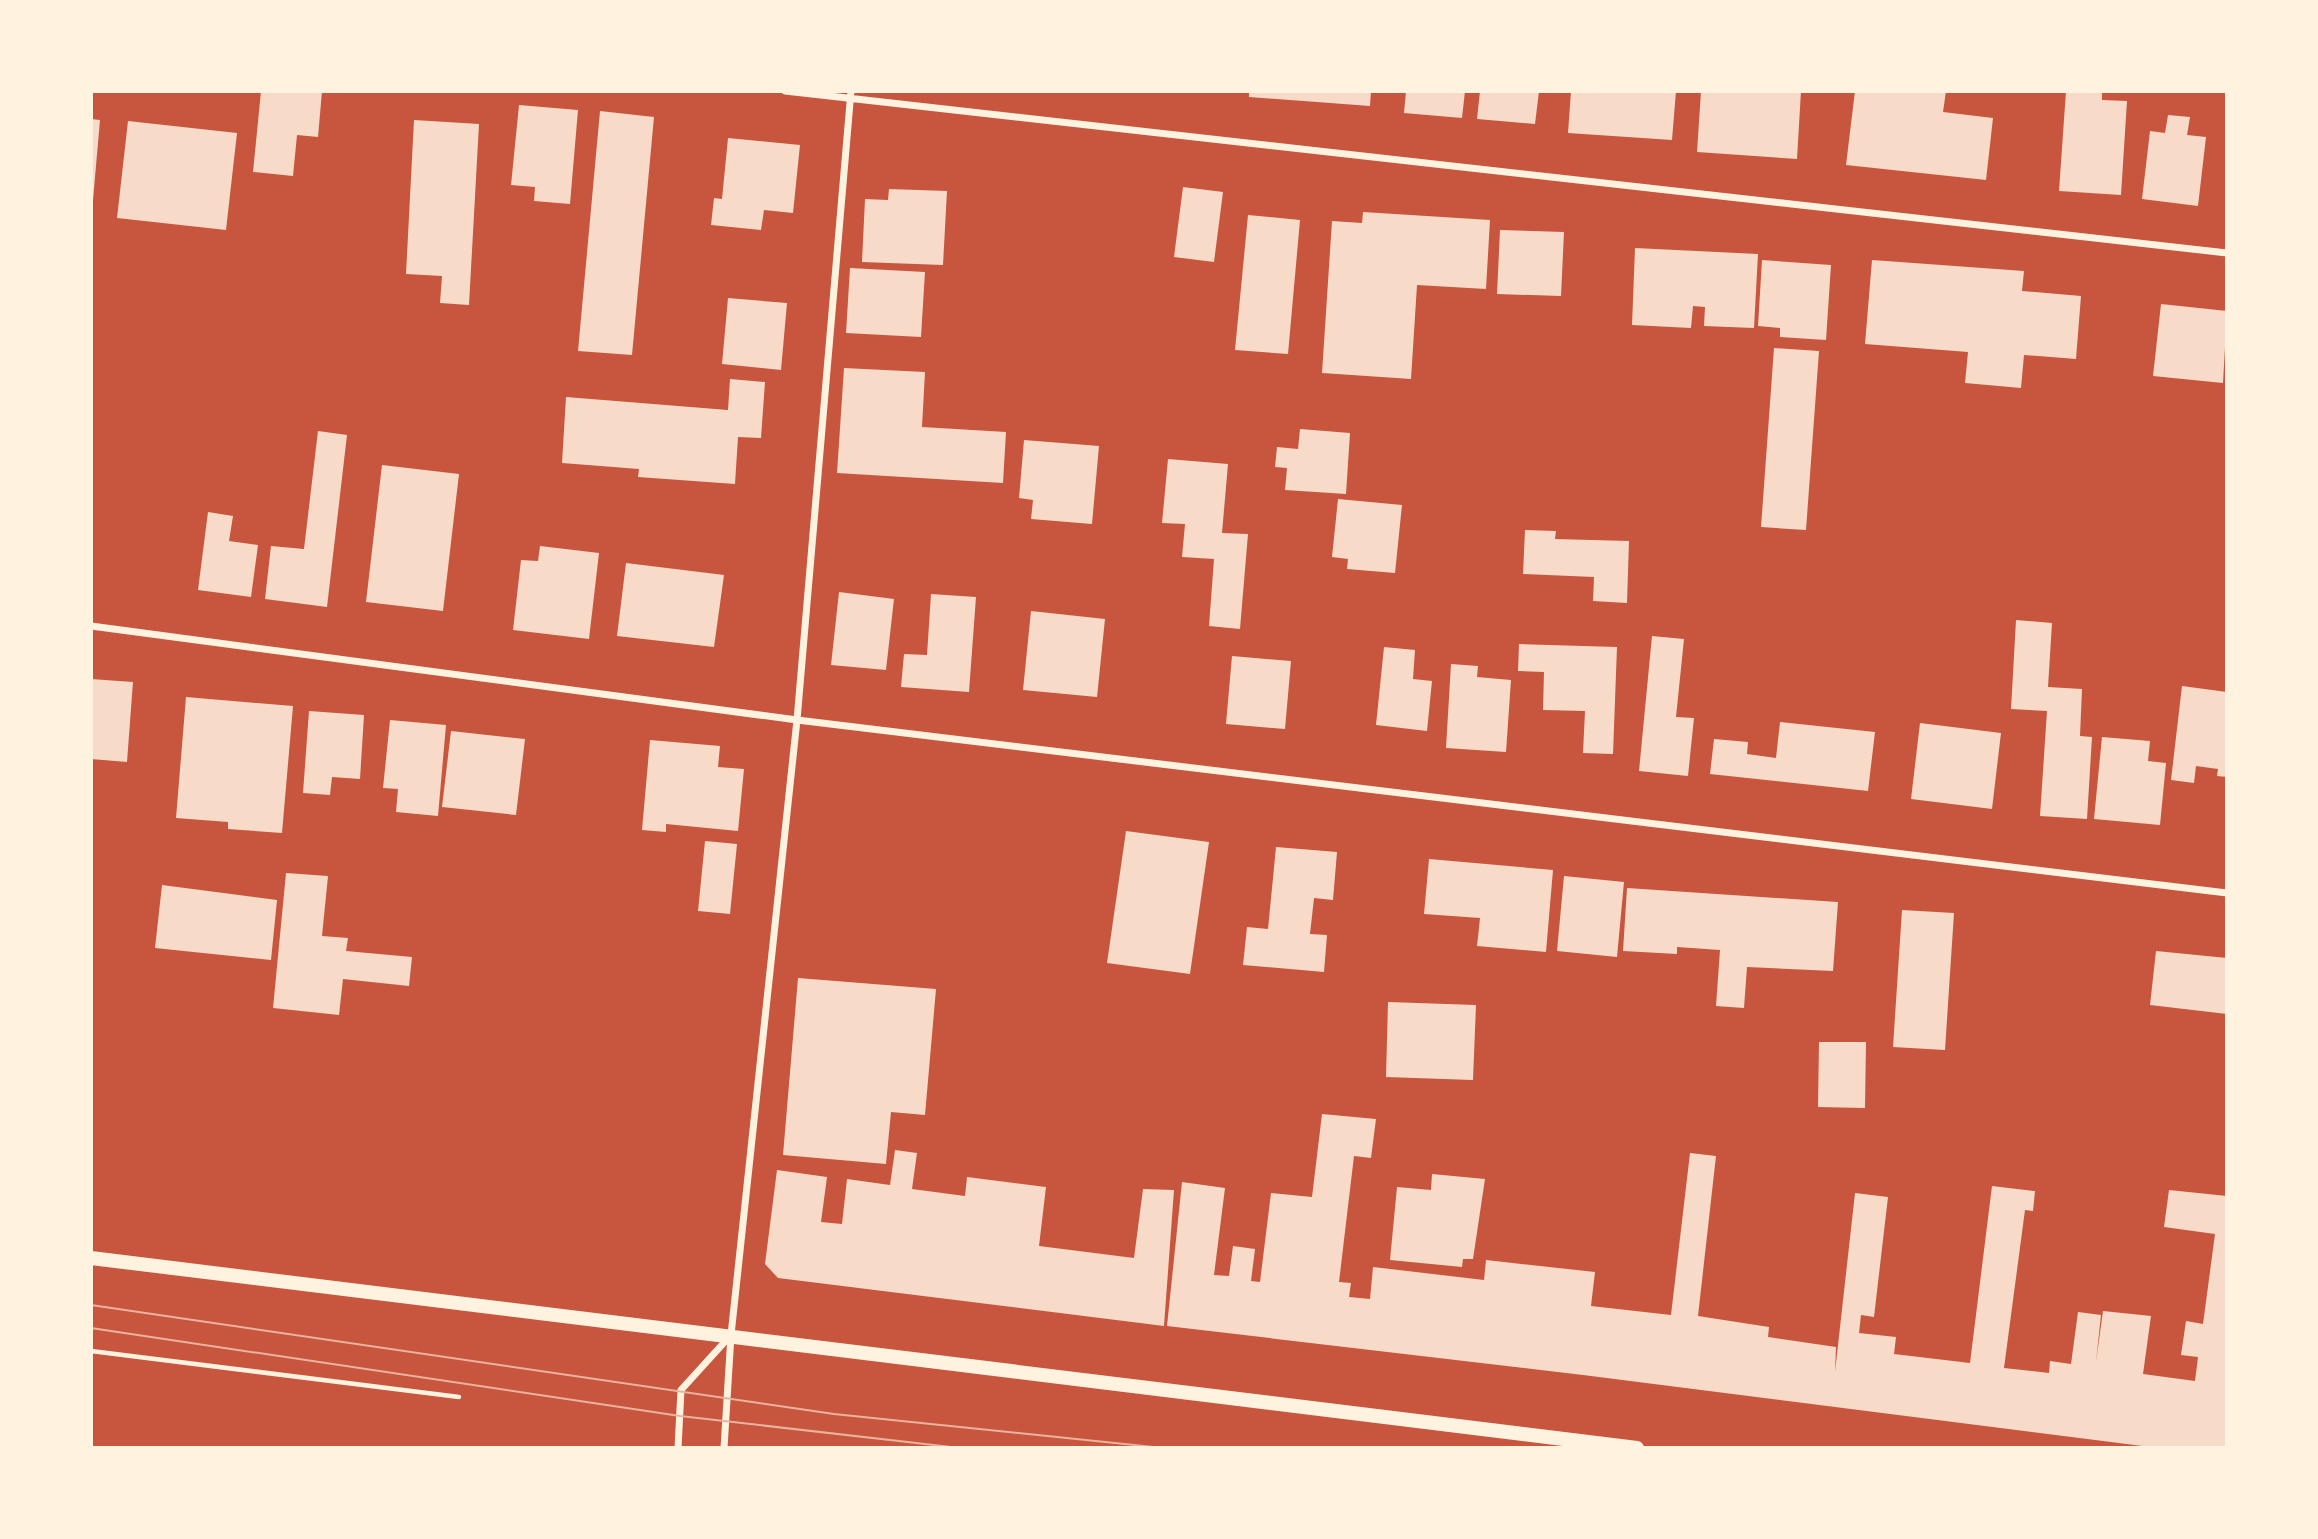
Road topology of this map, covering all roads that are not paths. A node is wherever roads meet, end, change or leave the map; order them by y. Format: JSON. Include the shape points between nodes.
{"nodes":[{"id":1,"x":785,"y":91,"type":"edge"},
{"id":2,"x":851,"y":91,"type":"edge"},
{"id":3,"x":850,"y":100,"type":"junction"},
{"id":4,"x":2227,"y":253,"type":"edge"},
{"id":5,"x":91,"y":626,"type":"edge"},
{"id":6,"x":797,"y":720,"type":"junction"},
{"id":7,"x":2227,"y":893,"type":"edge"},
{"id":8,"x":91,"y":1258,"type":"edge"},
{"id":9,"x":731,"y":1335,"type":"junction"},
{"id":10,"x":678,"y":1448,"type":"edge"},
{"id":11,"x":724,"y":1448,"type":"edge"},
{"id":12,"x":1636,"y":1448,"type":"edge"}],
"edges":[{"from":1,"to":3,"type":"street"},
{"from":2,"to":3,"type":"street"},
{"from":3,"to":4,"type":"street"},
{"from":3,"to":6,"type":"street"},
{"from":5,"to":6,"type":"street"},
{"from":6,"to":7,"type":"street"},
{"from":6,"to":9,"type":"street"},
{"from":8,"to":9,"type":"main road"},
{"from":9,"to":10,"type":"street","via":[[681,1390]]},
{"from":9,"to":11,"type":"street"},
{"from":9,"to":12,"type":"main road"}]}
